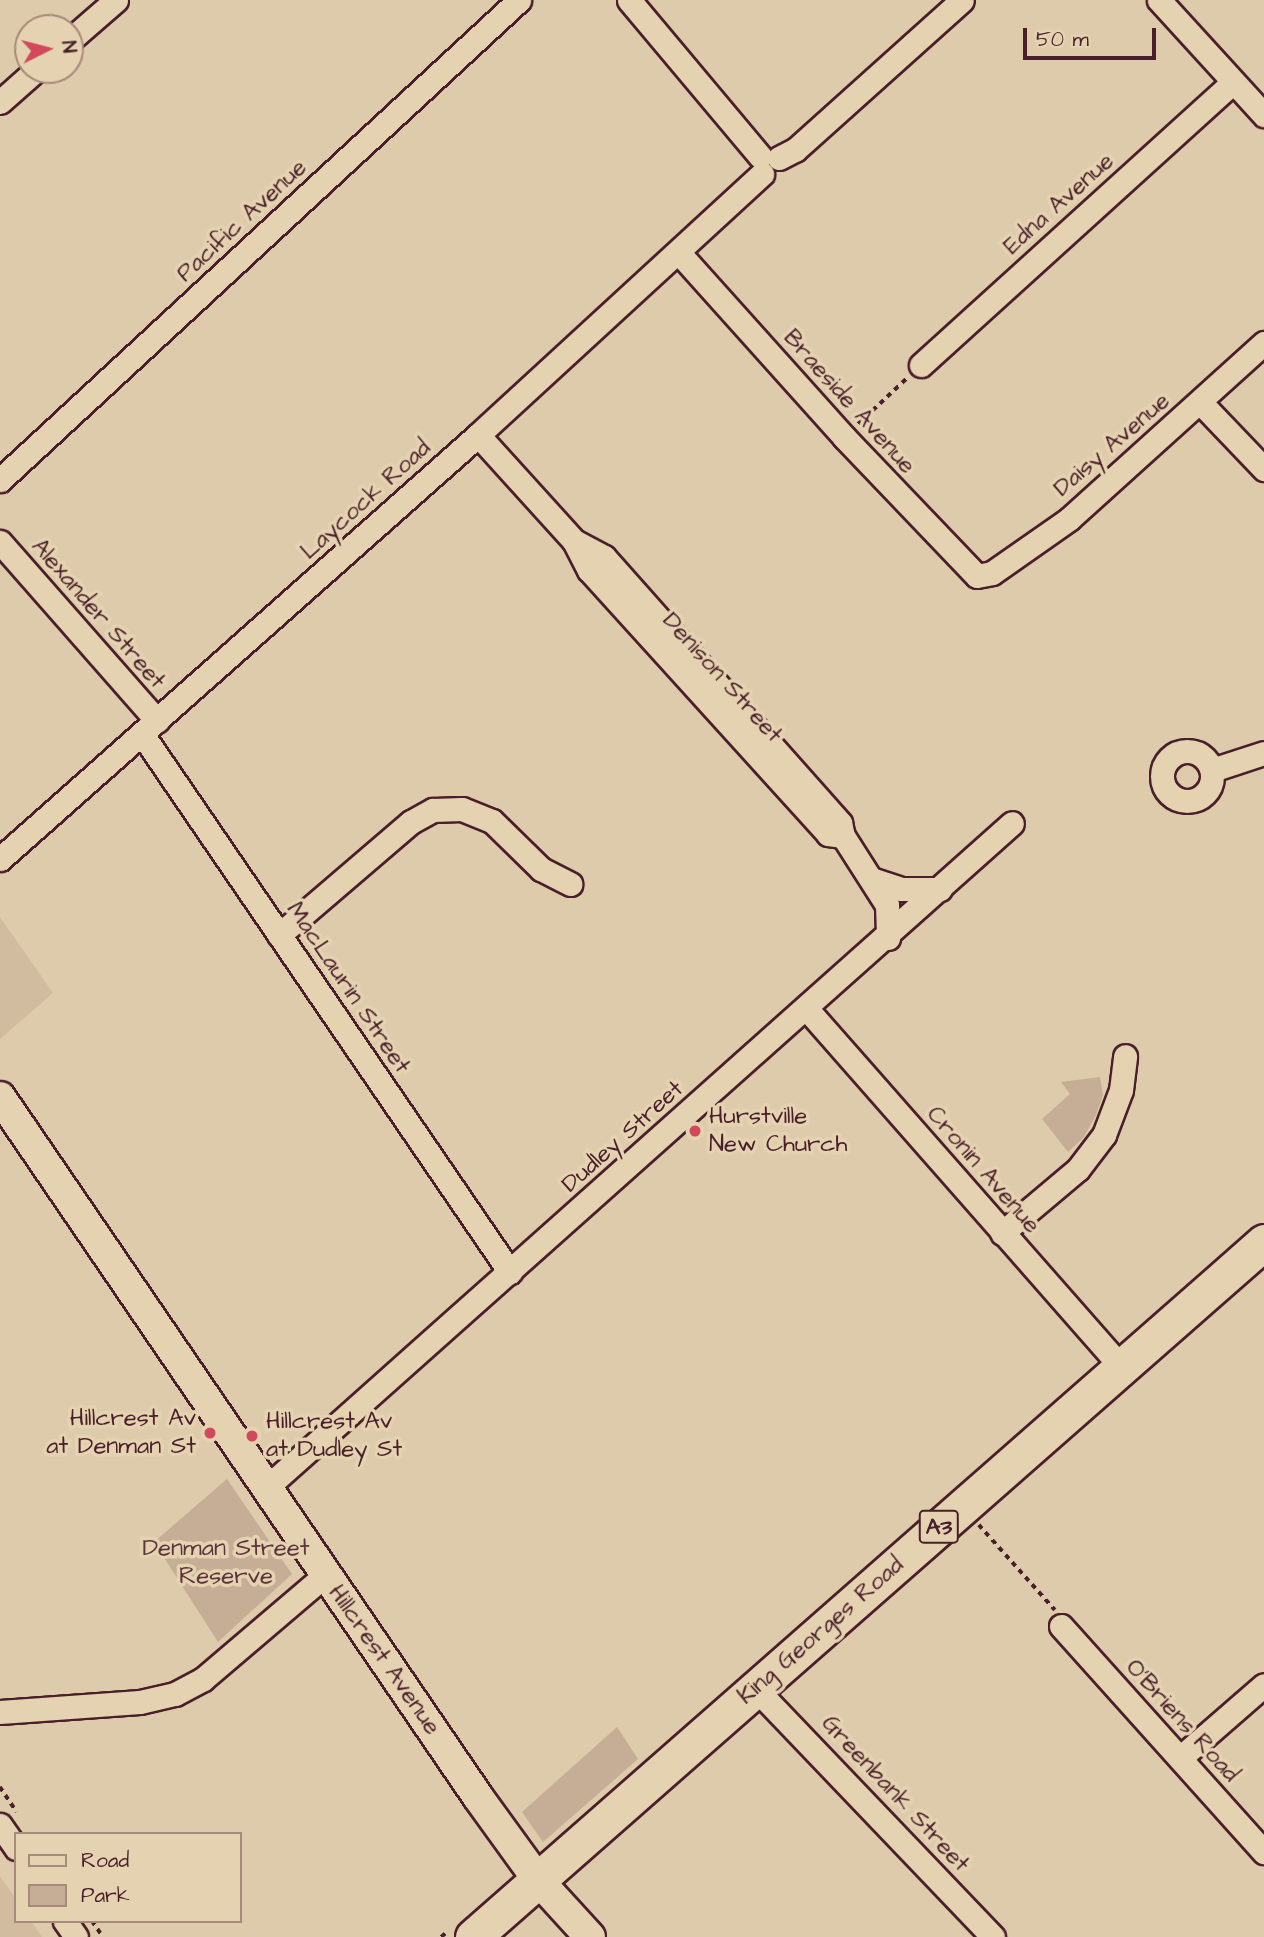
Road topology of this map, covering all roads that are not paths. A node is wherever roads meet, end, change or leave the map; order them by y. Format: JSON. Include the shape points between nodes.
{"nodes":[{"id":1,"x":116,"y":0,"type":"edge"},
{"id":2,"x":519,"y":0,"type":"edge"},
{"id":3,"x":629,"y":0,"type":"edge"},
{"id":4,"x":961,"y":0,"type":"edge"},
{"id":5,"x":1159,"y":0,"type":"edge"},
{"id":6,"x":84,"y":28,"type":"edge"},
{"id":7,"x":1233,"y":82,"type":"junction"},
{"id":8,"x":20,"y":84,"type":"edge"},
{"id":9,"x":0,"y":102,"type":"edge"},
{"id":10,"x":1264,"y":115,"type":"edge"},
{"id":11,"x":767,"y":163,"type":"junction"},
{"id":12,"x":679,"y":253,"type":"junction"},
{"id":13,"x":1264,"y":343,"type":"edge"},
{"id":14,"x":920,"y":365,"type":"road end"},
{"id":15,"x":1200,"y":402,"type":"junction"},
{"id":16,"x":478,"y":435,"type":"junction"},
{"id":17,"x":1264,"y":469,"type":"edge"},
{"id":18,"x":0,"y":480,"type":"edge"},
{"id":19,"x":0,"y":542,"type":"edge"},
{"id":20,"x":986,"y":576,"type":"joint"},
{"id":21,"x":150,"y":728,"type":"junction"},
{"id":22,"x":1264,"y":754,"type":"edge"},
{"id":23,"x":1212,"y":770,"type":"dead end"},
{"id":24,"x":1012,"y":823,"type":"dead end"},
{"id":25,"x":0,"y":859,"type":"edge"},
{"id":26,"x":874,"y":880,"type":"junction"},
{"id":27,"x":570,"y":884,"type":"dead end"},
{"id":28,"x":940,"y":889,"type":"junction"},
{"id":29,"x":279,"y":935,"type":"junction"},
{"id":30,"x":888,"y":938,"type":"junction"},
{"id":31,"x":806,"y":1008,"type":"junction"},
{"id":32,"x":1125,"y":1056,"type":"dead end"},
{"id":33,"x":0,"y":1097,"type":"edge"},
{"id":34,"x":1002,"y":1233,"type":"junction"},
{"id":35,"x":1264,"y":1242,"type":"edge"},
{"id":36,"x":510,"y":1272,"type":"junction"},
{"id":37,"x":1121,"y":1366,"type":"junction"},
{"id":38,"x":266,"y":1488,"type":"junction"},
{"id":39,"x":325,"y":1575,"type":"junction"},
{"id":40,"x":1059,"y":1619,"type":"road end"},
{"id":41,"x":1264,"y":1685,"type":"edge"},
{"id":42,"x":756,"y":1689,"type":"junction"},
{"id":43,"x":0,"y":1712,"type":"edge"},
{"id":44,"x":1180,"y":1758,"type":"junction"},
{"id":45,"x":0,"y":1825,"type":"edge"},
{"id":46,"x":14,"y":1845,"type":"edge"},
{"id":47,"x":1264,"y":1852,"type":"edge"},
{"id":48,"x":538,"y":1880,"type":"junction"},
{"id":49,"x":473,"y":1937,"type":"edge"},
{"id":50,"x":590,"y":1937,"type":"edge"},
{"id":51,"x":993,"y":1937,"type":"edge"}],
"edges":[{"from":1,"to":6,"type":"street"},
{"from":2,"to":18,"type":"street","name":"Pacific Avenue"},
{"from":3,"to":11,"type":"street"},
{"from":4,"to":11,"type":"street","name":"Laycock Road","via":[[794,150]]},
{"from":5,"to":7,"type":"street"},
{"from":7,"to":10,"type":"street"},
{"from":7,"to":14,"type":"street","name":"Edna Avenue"},
{"from":8,"to":9,"type":"street"},
{"from":11,"to":12,"type":"street","name":"Laycock Road"},
{"from":12,"to":16,"type":"street","name":"Laycock Road"},
{"from":12,"to":20,"type":"street","name":"Braeside Avenue","via":[[969,570]]},
{"from":13,"to":15,"type":"street","name":"Daisy Avenue"},
{"from":15,"to":17,"type":"street"},
{"from":15,"to":20,"type":"street","name":"Daisy Avenue","via":[[1069,519]]},
{"from":16,"to":21,"type":"street","name":"Laycock Road"},
{"from":16,"to":26,"type":"street","name":"Denison Street","via":[[574,541],[604,557],[840,823],[843,836]]},
{"from":19,"to":21,"type":"street","name":"Alexander Street"},
{"from":21,"to":25,"type":"street","name":"Laycock Road"},
{"from":21,"to":29,"type":"street","name":"MacLaurin Street"},
{"from":22,"to":23,"type":"street"},
{"from":24,"to":28,"type":"street","name":"Dudley Street"},
{"from":26,"to":28,"type":"street","via":[[901,888]]},
{"from":26,"to":30,"type":"street","name":"Denison Street","via":[[887,905]]},
{"from":27,"to":29,"type":"street","via":[[541,869],[492,821],[462,809],[433,810],[411,822]]},
{"from":28,"to":30,"type":"street","name":"Dudley Street"},
{"from":29,"to":36,"type":"street","name":"MacLaurin Street"},
{"from":30,"to":31,"type":"street","name":"Dudley Street"},
{"from":31,"to":34,"type":"street","name":"Cronin Avenue"},
{"from":31,"to":36,"type":"street","name":"Dudley Street"},
{"from":32,"to":34,"type":"street","via":[[1121,1090],[1104,1135],[1078,1169]]},
{"from":33,"to":38,"type":"main road","name":"Hillcrest Avenue"},
{"from":34,"to":37,"type":"street","name":"Cronin Avenue"},
{"from":35,"to":37,"type":"highway","name":"King Georges Road","number":"A3"},
{"from":36,"to":38,"type":"street","name":"Dudley Street"},
{"from":37,"to":42,"type":"highway","name":"King Georges Road","number":"A3"},
{"from":38,"to":39,"type":"main road","name":"Hillcrest Avenue"},
{"from":39,"to":43,"type":"street","via":[[203,1679],[175,1694],[140,1702]]},
{"from":39,"to":48,"type":"main road","name":"Hillcrest Avenue"},
{"from":40,"to":44,"type":"street","name":"O'Briens Road"},
{"from":41,"to":44,"type":"street"},
{"from":42,"to":48,"type":"highway","name":"King Georges Road","number":"A3"},
{"from":42,"to":51,"type":"street","name":"Greenbank Street"},
{"from":44,"to":47,"type":"street","name":"O'Briens Road"},
{"from":45,"to":46,"type":"street"},
{"from":48,"to":49,"type":"highway","name":"King Georges Road","number":"A3"},
{"from":48,"to":50,"type":"main road","name":"Hillcrest Avenue"}]}
